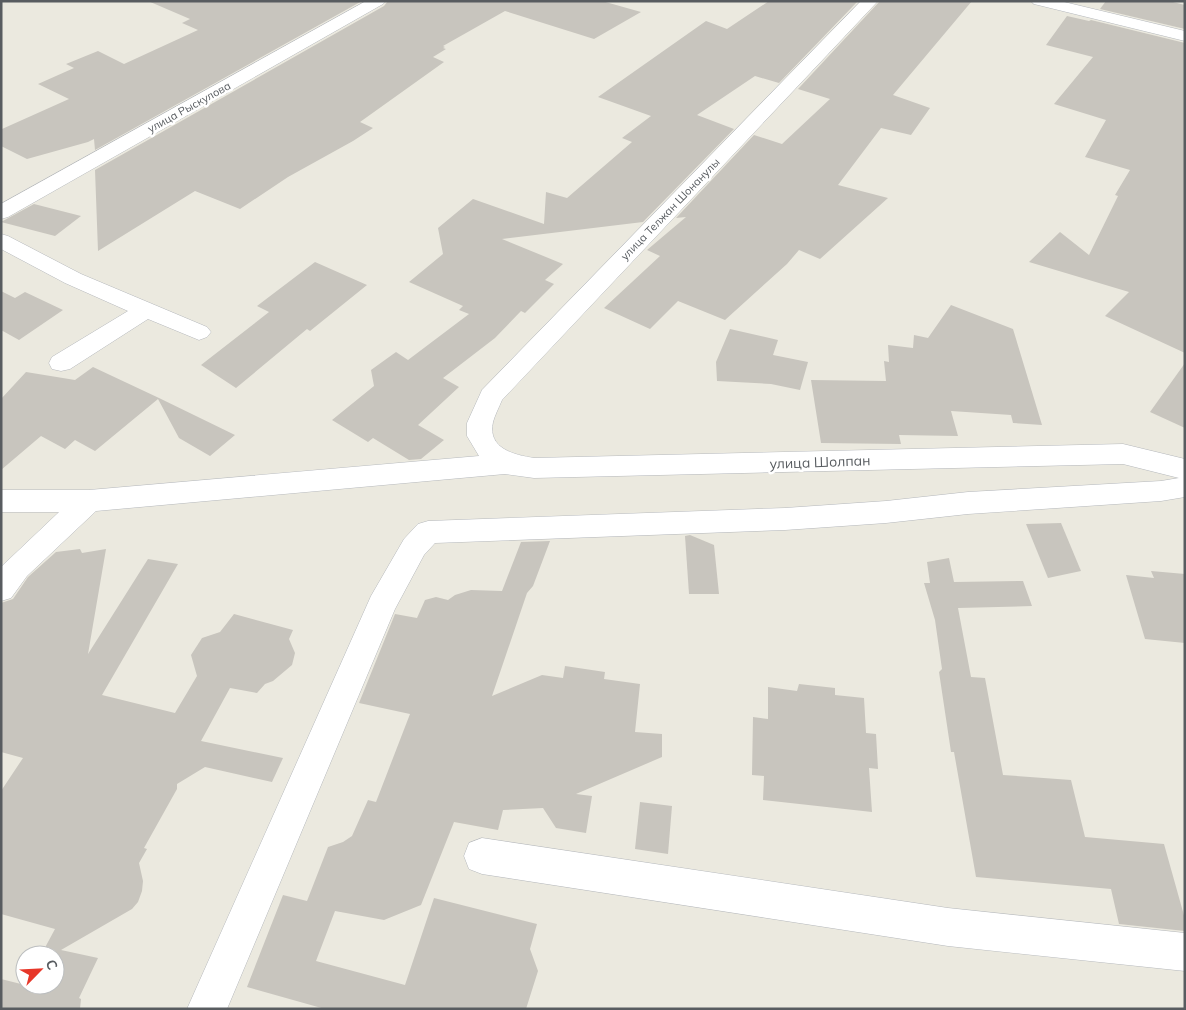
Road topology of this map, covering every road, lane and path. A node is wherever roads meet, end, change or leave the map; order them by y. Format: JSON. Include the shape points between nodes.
{"nodes":[{"id":1,"x":378,"y":1,"type":"edge"},
{"id":2,"x":870,"y":1,"type":"edge"},
{"id":3,"x":1039,"y":1,"type":"edge"},
{"id":4,"x":1185,"y":36,"type":"edge"},
{"id":5,"x":1,"y":213,"type":"edge"},
{"id":6,"x":1,"y":240,"type":"edge"},
{"id":7,"x":146,"y":310,"type":"junction"},
{"id":8,"x":199,"y":332,"type":"dead end"},
{"id":9,"x":61,"y":363,"type":"dead end"},
{"id":10,"x":505,"y":464,"type":"junction"},
{"id":11,"x":1185,"y":469,"type":"edge"},
{"id":12,"x":1185,"y":487,"type":"edge"},
{"id":13,"x":1,"y":501,"type":"edge"},
{"id":14,"x":89,"y":501,"type":"junction"},
{"id":15,"x":1,"y":589,"type":"edge"},
{"id":16,"x":482,"y":856,"type":"dead end"},
{"id":17,"x":1185,"y":952,"type":"edge"},
{"id":18,"x":207,"y":1009,"type":"edge"}],
"edges":[{"from":1,"to":5,"type":"street","name":"улица Рыскулова"},
{"from":2,"to":10,"type":"street","name":"улица Телжан Шонанулы","via":[[491,396],[480,423],[480,436],[489,451]]},
{"from":3,"to":4,"type":"street"},
{"from":6,"to":7,"type":"street","via":[[73,279]]},
{"from":7,"to":8,"type":"street"},
{"from":7,"to":9,"type":"street"},
{"from":10,"to":11,"type":"street","name":"улица Шолпан","via":[[534,468],[666,466],[1123,454]]},
{"from":10,"to":14,"type":"street","name":"улица Шолпан"},
{"from":12,"to":18,"type":"street","via":[[785,519],[428,532],[414,547],[382,605]]},
{"from":13,"to":14,"type":"street","name":"улица Шолпан"},
{"from":14,"to":15,"type":"street","via":[[17,568]]},
{"from":16,"to":17,"type":"street","via":[[948,927]]}]}
